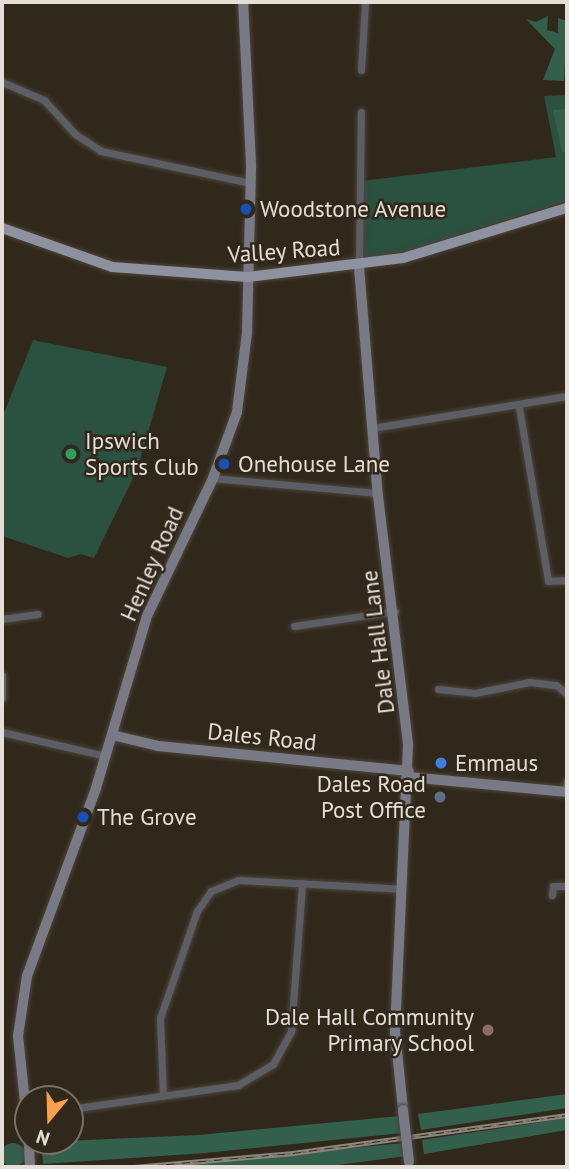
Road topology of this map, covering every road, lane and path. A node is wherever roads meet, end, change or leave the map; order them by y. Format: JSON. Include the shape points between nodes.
{"nodes":[{"id":1,"x":243,"y":2,"type":"edge"},
{"id":2,"x":365,"y":2,"type":"edge"},
{"id":3,"x":361,"y":70,"type":"dead end"},
{"id":4,"x":2,"y":82,"type":"edge"},
{"id":5,"x":361,"y":112,"type":"dead end"},
{"id":6,"x":250,"y":183,"type":"junction"},
{"id":7,"x":567,"y":208,"type":"edge"},
{"id":8,"x":2,"y":228,"type":"edge"},
{"id":9,"x":359,"y":267,"type":"junction"},
{"id":10,"x":248,"y":277,"type":"junction"},
{"id":11,"x":567,"y":396,"type":"edge"},
{"id":12,"x":519,"y":407,"type":"junction"},
{"id":13,"x":373,"y":428,"type":"junction"},
{"id":14,"x":213,"y":478,"type":"junction"},
{"id":15,"x":378,"y":493,"type":"junction"},
{"id":16,"x":567,"y":580,"type":"edge"},
{"id":17,"x":395,"y":611,"type":"junction"},
{"id":18,"x":38,"y":614,"type":"dead end"},
{"id":19,"x":2,"y":619,"type":"edge"},
{"id":20,"x":294,"y":626,"type":"dead end"},
{"id":21,"x":2,"y":675,"type":"edge"},
{"id":22,"x":438,"y":689,"type":"dead end"},
{"id":23,"x":567,"y":694,"type":"edge"},
{"id":24,"x":2,"y":698,"type":"edge"},
{"id":25,"x":2,"y":732,"type":"edge"},
{"id":26,"x":112,"y":735,"type":"junction"},
{"id":27,"x":106,"y":756,"type":"junction"},
{"id":28,"x":409,"y":774,"type":"junction"},
{"id":29,"x":567,"y":781,"type":"edge"},
{"id":30,"x":566,"y":792,"type":"edge"},
{"id":31,"x":302,"y":883,"type":"junction"},
{"id":32,"x":567,"y":886,"type":"edge"},
{"id":33,"x":402,"y":890,"type":"junction"},
{"id":34,"x":552,"y":895,"type":"dead end"},
{"id":35,"x":24,"y":1085,"type":"edge"},
{"id":36,"x":163,"y":1096,"type":"junction"},
{"id":37,"x":84,"y":1107,"type":"edge"},
{"id":38,"x":410,"y":1164,"type":"edge"}],
"edges":[{"from":1,"to":6,"type":"street","name":"Henley Road"},
{"from":2,"to":3,"type":"street"},
{"from":4,"to":6,"type":"street","via":[[44,100],[75,134],[101,151]]},
{"from":5,"to":9,"type":"street","name":"Dale Hall Lane"},
{"from":6,"to":10,"type":"street","name":"Henley Road"},
{"from":7,"to":9,"type":"main road","name":"Valley Road","via":[[453,245]]},
{"from":8,"to":10,"type":"main road","name":"Valley Road","via":[[113,267]]},
{"from":9,"to":10,"type":"main road","name":"Valley Road"},
{"from":9,"to":13,"type":"street","name":"Dale Hall Lane"},
{"from":10,"to":14,"type":"street","name":"Henley Road","via":[[247,333],[237,412]]},
{"from":11,"to":12,"type":"street"},
{"from":12,"to":13,"type":"street"},
{"from":12,"to":16,"type":"street","via":[[548,581]]},
{"from":13,"to":15,"type":"street","name":"Dale Hall Lane"},
{"from":14,"to":15,"type":"street"},
{"from":14,"to":26,"type":"street","name":"Henley Road","via":[[148,616]]},
{"from":15,"to":17,"type":"street","name":"Dale Hall Lane"},
{"from":17,"to":20,"type":"street"},
{"from":17,"to":28,"type":"street","name":"Dale Hall Lane"},
{"from":18,"to":19,"type":"street"},
{"from":21,"to":24,"type":"street"},
{"from":22,"to":23,"type":"street","via":[[475,694],[530,682],[556,685]]},
{"from":25,"to":27,"type":"street"},
{"from":26,"to":27,"type":"street","name":"Henley Road"},
{"from":26,"to":28,"type":"street","name":"Dales Road","via":[[158,746]]},
{"from":27,"to":35,"type":"street","name":"Henley Road","via":[[22,994],[18,1036]]},
{"from":28,"to":30,"type":"street","name":"Dales Road"},
{"from":28,"to":33,"type":"street","name":"Dale Hall Lane"},
{"from":29,"to":30,"type":"street"},
{"from":31,"to":33,"type":"street"},
{"from":31,"to":36,"type":"street","via":[[291,1031],[281,1054],[263,1073],[238,1085]]},
{"from":31,"to":36,"type":"street","via":[[238,880],[218,886],[202,901],[160,1018]]},
{"from":32,"to":34,"type":"street","via":[[552,886]]},
{"from":33,"to":38,"type":"street","name":"Dale Hall Lane","bridge":true,"via":[[395,1032]]},
{"from":36,"to":37,"type":"street"}]}
